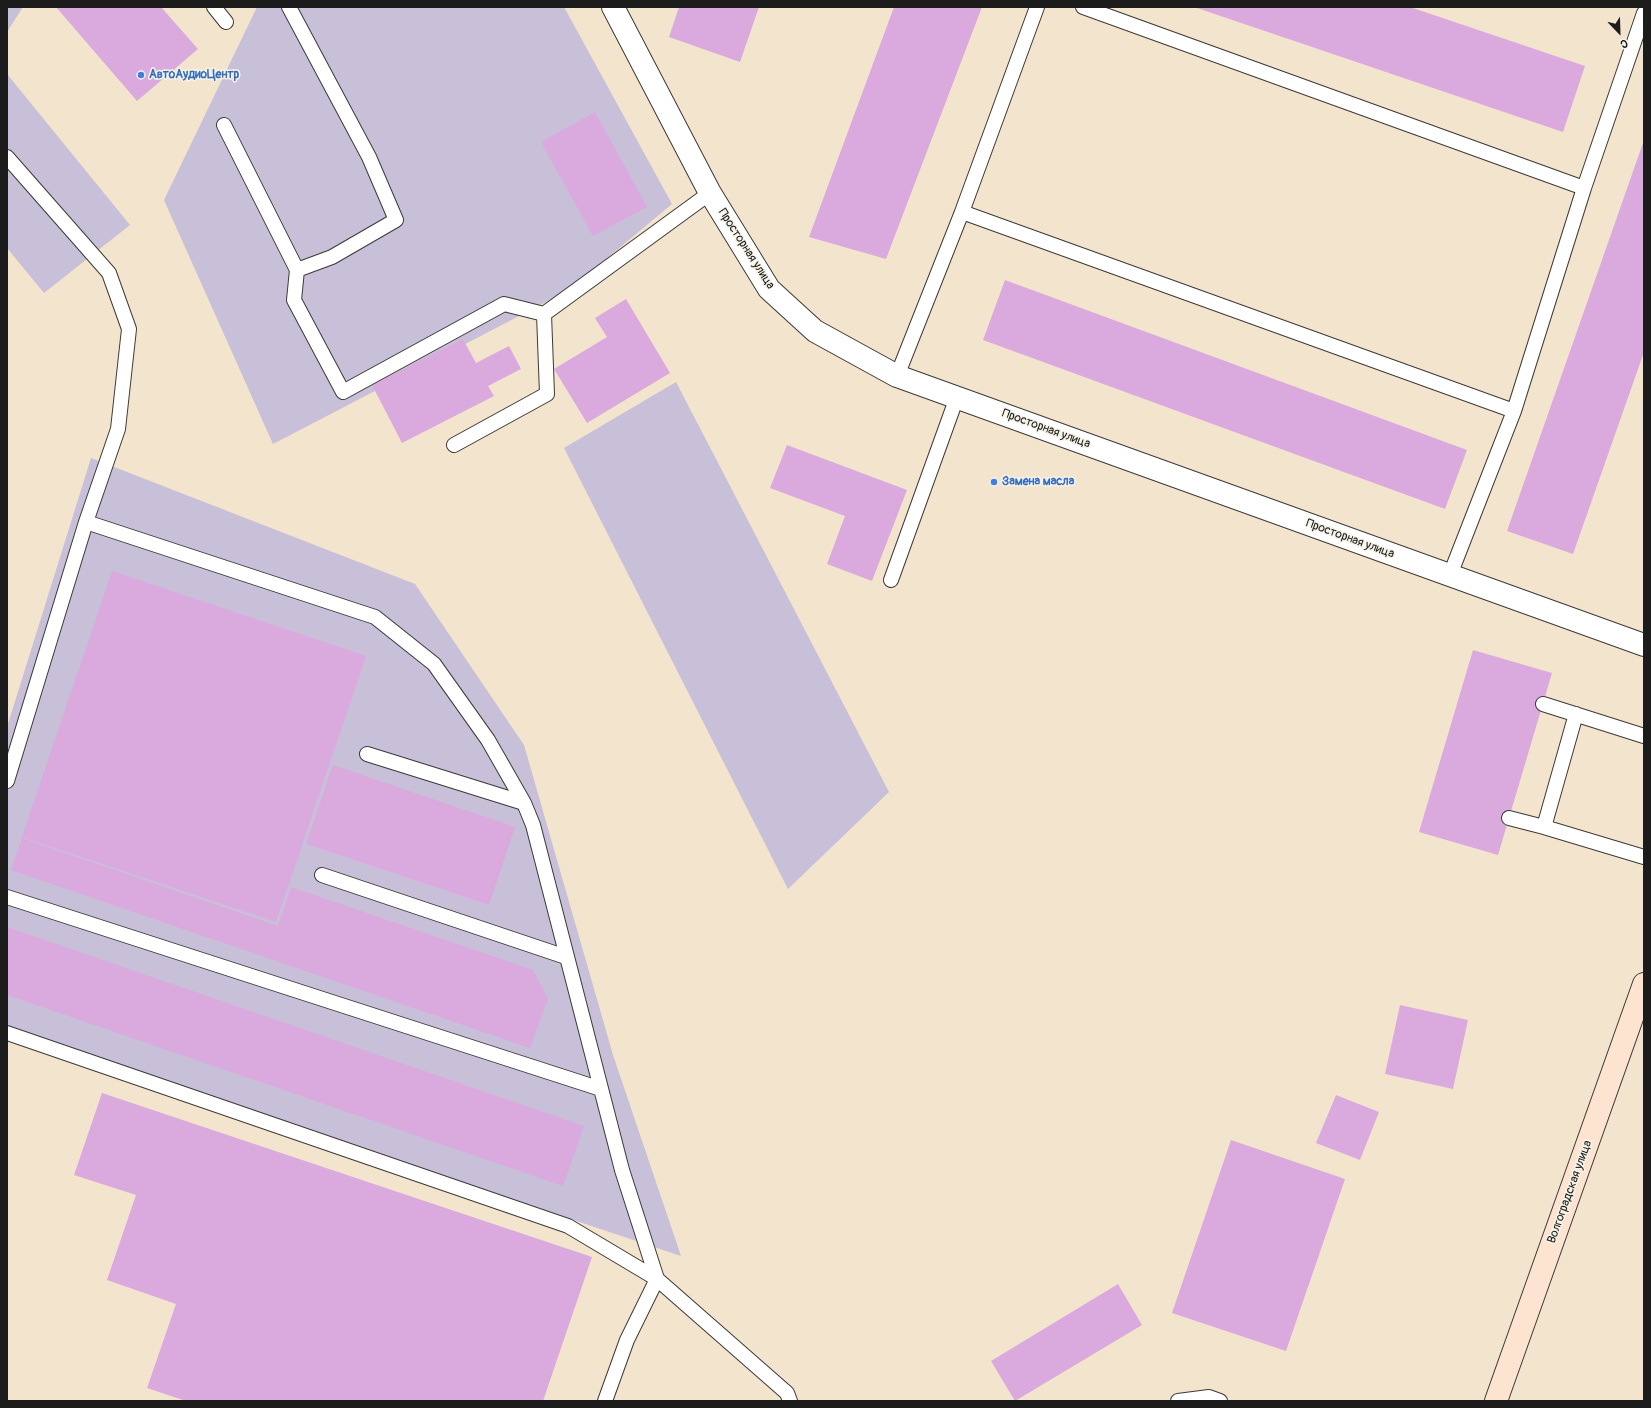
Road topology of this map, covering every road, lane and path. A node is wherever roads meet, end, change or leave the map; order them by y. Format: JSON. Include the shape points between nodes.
{"nodes":[{"id":1,"x":214,"y":7,"type":"edge"},
{"id":2,"x":289,"y":7,"type":"edge"},
{"id":3,"x":613,"y":7,"type":"edge"},
{"id":4,"x":1037,"y":7,"type":"edge"},
{"id":5,"x":1083,"y":7,"type":"edge"},
{"id":6,"x":1644,"y":12,"type":"edge"},
{"id":7,"x":226,"y":22,"type":"dead end"},
{"id":8,"x":224,"y":125,"type":"dead end"},
{"id":9,"x":7,"y":157,"type":"edge"},
{"id":10,"x":1584,"y":188,"type":"junction"},
{"id":11,"x":710,"y":193,"type":"junction"},
{"id":12,"x":962,"y":212,"type":"junction"},
{"id":13,"x":297,"y":270,"type":"junction"},
{"id":14,"x":544,"y":314,"type":"junction"},
{"id":15,"x":898,"y":376,"type":"junction"},
{"id":16,"x":957,"y":398,"type":"junction"},
{"id":17,"x":1514,"y":411,"type":"junction"},
{"id":18,"x":454,"y":445,"type":"dead end"},
{"id":19,"x":86,"y":522,"type":"junction"},
{"id":20,"x":1450,"y":575,"type":"junction"},
{"id":21,"x":891,"y":580,"type":"dead end"},
{"id":22,"x":1644,"y":645,"type":"edge"},
{"id":23,"x":1543,"y":704,"type":"dead end"},
{"id":24,"x":1576,"y":714,"type":"junction"},
{"id":25,"x":1644,"y":736,"type":"edge"},
{"id":26,"x":367,"y":754,"type":"dead end"},
{"id":27,"x":7,"y":781,"type":"edge"},
{"id":28,"x":524,"y":802,"type":"junction"},
{"id":29,"x":1509,"y":818,"type":"dead end"},
{"id":30,"x":1544,"y":827,"type":"junction"},
{"id":31,"x":1644,"y":857,"type":"edge"},
{"id":32,"x":322,"y":875,"type":"dead end"},
{"id":33,"x":7,"y":897,"type":"edge"},
{"id":34,"x":566,"y":957,"type":"junction"},
{"id":35,"x":1644,"y":984,"type":"edge"},
{"id":36,"x":7,"y":1033,"type":"edge"},
{"id":37,"x":601,"y":1089,"type":"junction"},
{"id":38,"x":658,"y":1280,"type":"junction"},
{"id":39,"x":605,"y":1401,"type":"edge"},
{"id":40,"x":790,"y":1401,"type":"edge"},
{"id":41,"x":1178,"y":1401,"type":"edge"},
{"id":42,"x":1220,"y":1401,"type":"edge"},
{"id":43,"x":1496,"y":1401,"type":"edge"}],
"edges":[{"from":1,"to":7,"type":"lane"},
{"from":2,"to":13,"type":"lane","via":[[369,157],[396,220],[332,257]]},
{"from":3,"to":11,"type":"street","name":"Просторная улица"},
{"from":4,"to":12,"type":"lane"},
{"from":5,"to":10,"type":"lane"},
{"from":6,"to":10,"type":"lane"},
{"from":8,"to":13,"type":"lane"},
{"from":9,"to":19,"type":"lane","via":[[109,273],[130,329],[118,429]]},
{"from":10,"to":17,"type":"lane"},
{"from":11,"to":14,"type":"lane"},
{"from":11,"to":15,"type":"street","name":"Просторная улица","via":[[769,289],[815,330]]},
{"from":12,"to":15,"type":"lane"},
{"from":12,"to":17,"type":"lane"},
{"from":13,"to":14,"type":"lane","via":[[294,300],[343,392],[504,304]]},
{"from":14,"to":18,"type":"lane","via":[[547,394]]},
{"from":15,"to":16,"type":"street","name":"Просторная улица"},
{"from":16,"to":20,"type":"street","name":"Просторная улица"},
{"from":16,"to":21,"type":"lane"},
{"from":17,"to":20,"type":"lane"},
{"from":19,"to":27,"type":"lane"},
{"from":19,"to":28,"type":"lane","via":[[375,617],[434,664],[488,740]]},
{"from":20,"to":22,"type":"street","name":"Просторная улица"},
{"from":23,"to":24,"type":"lane"},
{"from":24,"to":25,"type":"lane"},
{"from":24,"to":30,"type":"lane"},
{"from":26,"to":28,"type":"lane"},
{"from":28,"to":34,"type":"lane","via":[[533,825]]},
{"from":29,"to":30,"type":"lane"},
{"from":30,"to":31,"type":"lane"},
{"from":32,"to":34,"type":"lane"},
{"from":33,"to":37,"type":"lane"},
{"from":34,"to":37,"type":"lane"},
{"from":35,"to":43,"type":"main road","name":"Волгоградская улица"},
{"from":36,"to":38,"type":"lane","via":[[568,1226]]},
{"from":37,"to":38,"type":"lane","via":[[622,1170]]},
{"from":38,"to":39,"type":"lane","via":[[627,1340]]},
{"from":38,"to":40,"type":"lane","via":[[787,1392]]},
{"from":41,"to":42,"type":"lane","via":[[1208,1397]]}]}
